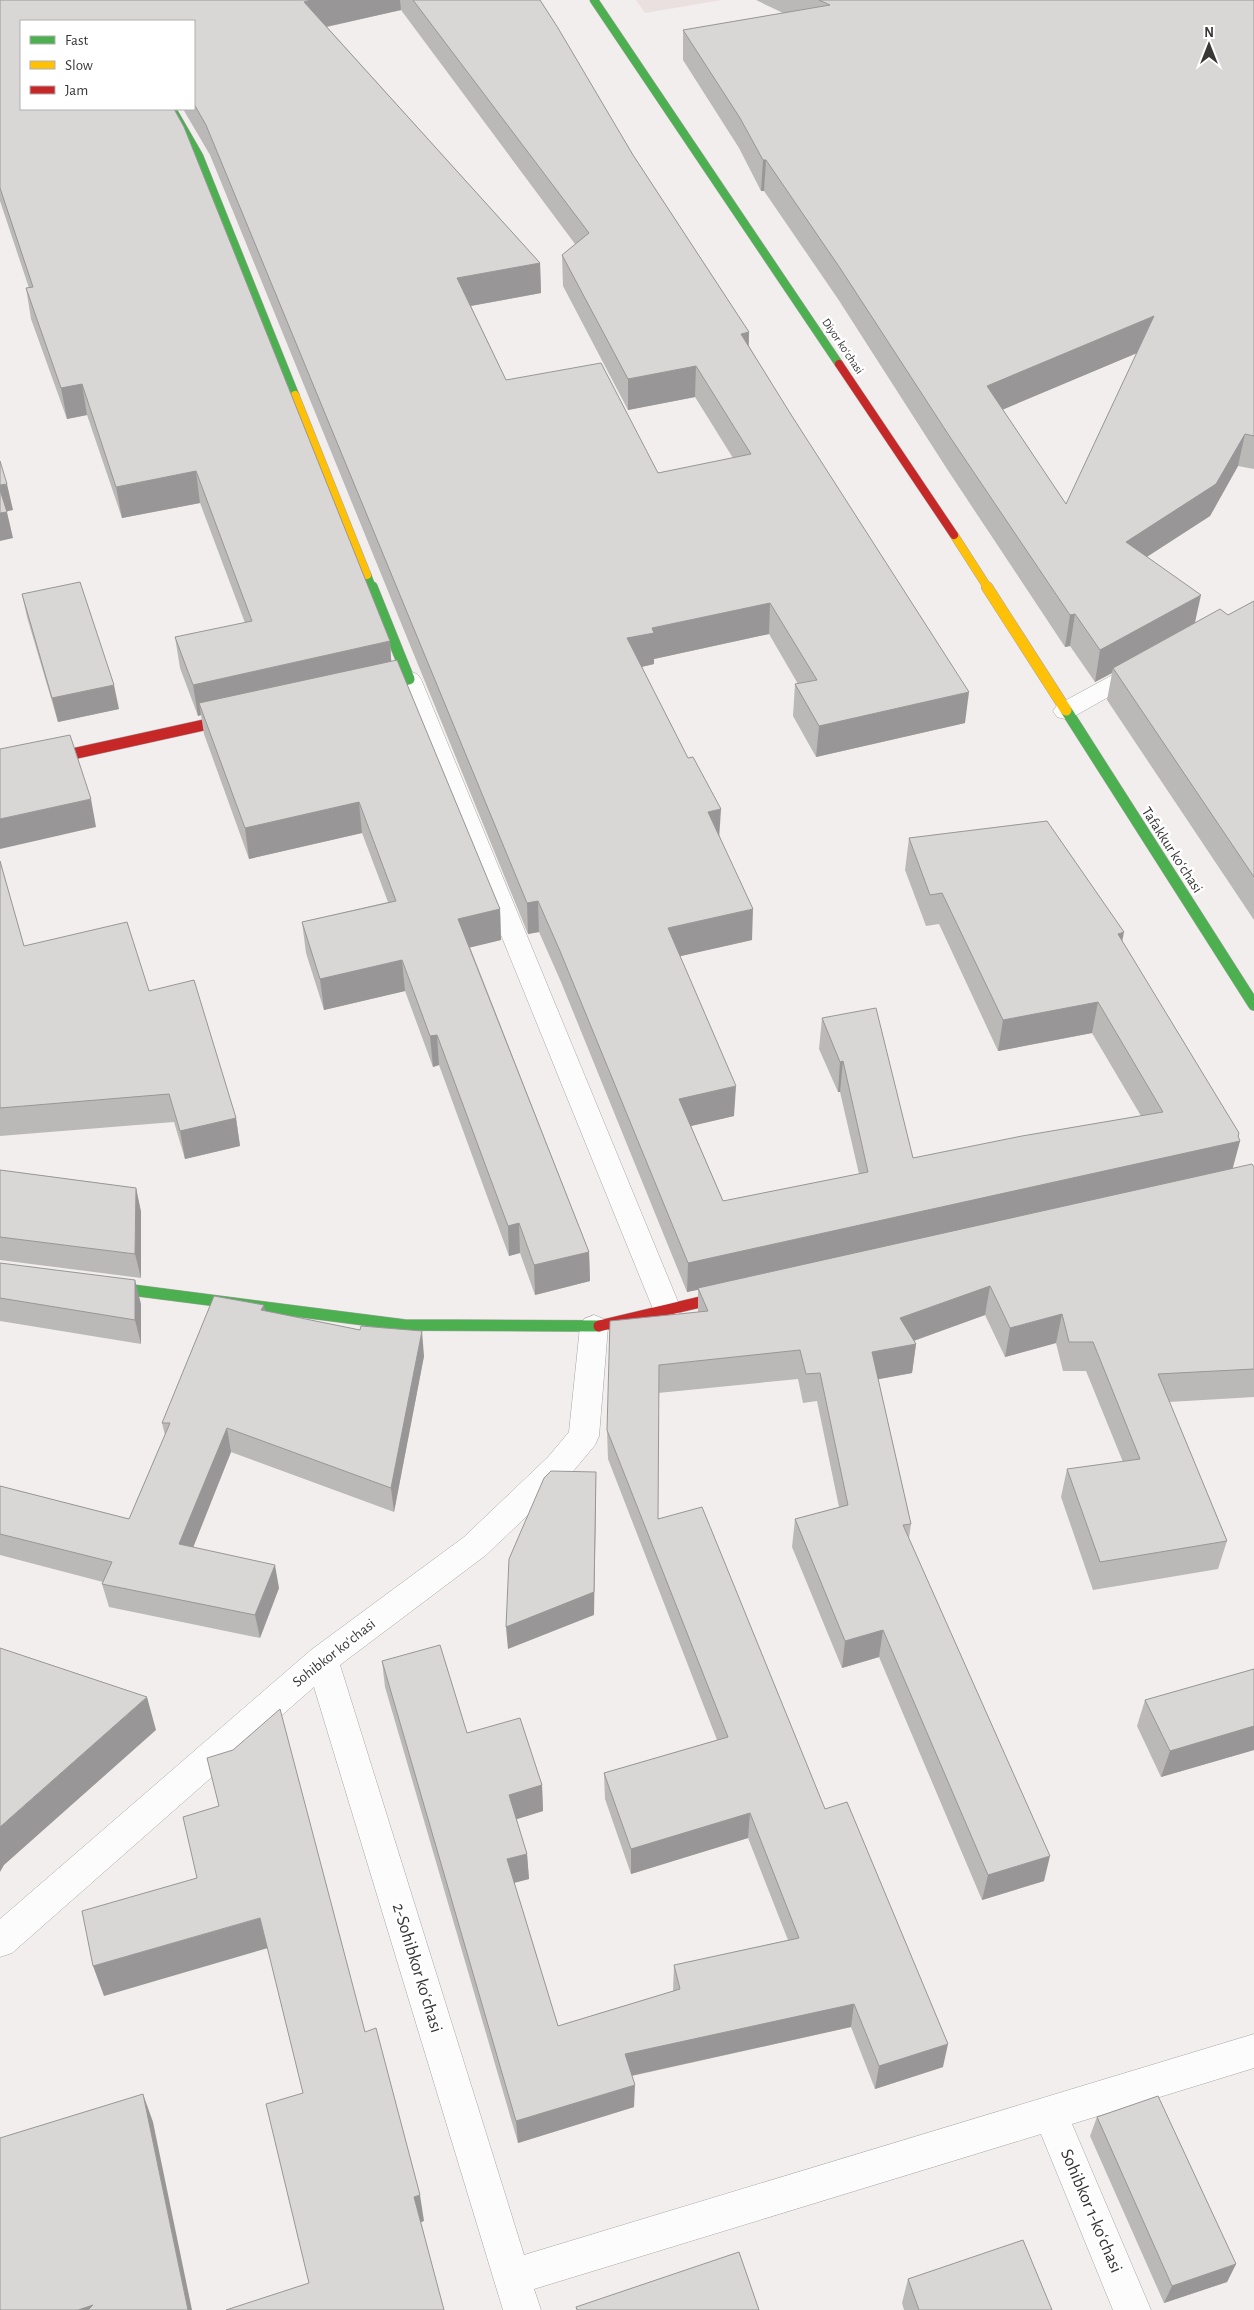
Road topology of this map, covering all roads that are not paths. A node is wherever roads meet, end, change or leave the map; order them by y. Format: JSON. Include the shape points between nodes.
{"nodes":[{"id":1,"x":594,"y":0,"type":"edge"},
{"id":2,"x":173,"y":110,"type":"edge"},
{"id":3,"x":1160,"y":658,"type":"edge"},
{"id":4,"x":409,"y":679,"type":"junction"},
{"id":5,"x":360,"y":690,"type":"edge"},
{"id":6,"x":1065,"y":711,"type":"junction"},
{"id":7,"x":253,"y":714,"type":"edge"},
{"id":8,"x":0,"y":770,"type":"edge"},
{"id":9,"x":1254,"y":1005,"type":"edge"},
{"id":10,"x":89,"y":1284,"type":"edge"},
{"id":11,"x":744,"y":1292,"type":"edge"},
{"id":12,"x":667,"y":1309,"type":"junction"},
{"id":13,"x":594,"y":1327,"type":"junction"},
{"id":14,"x":322,"y":1660,"type":"junction"},
{"id":15,"x":0,"y":1941,"type":"edge"},
{"id":16,"x":1254,"y":2051,"type":"edge"},
{"id":17,"x":1050,"y":2113,"type":"junction"},
{"id":18,"x":517,"y":2293,"type":"edge"},
{"id":19,"x":1132,"y":2310,"type":"edge"}],
"edges":[{"from":1,"to":6,"type":"street","name":"Diyor koʻchasi","via":[[980,574]]},
{"from":2,"to":4,"type":"street","via":[[199,156]]},
{"from":3,"to":6,"type":"street"},
{"from":4,"to":5,"type":"street"},
{"from":4,"to":12,"type":"street"},
{"from":6,"to":9,"type":"street","name":"Tafakkur koʻchasi"},
{"from":7,"to":8,"type":"street"},
{"from":10,"to":13,"type":"street","via":[[404,1325]]},
{"from":11,"to":12,"type":"street"},
{"from":12,"to":13,"type":"street"},
{"from":13,"to":14,"type":"street","name":"Sohibkor koʻchasi","via":[[584,1436],[559,1466],[476,1546]]},
{"from":14,"to":15,"type":"street","name":"Sohibkor koʻchasi"},
{"from":14,"to":18,"type":"street","name":"2-Sohibkor koʻchasi"},
{"from":16,"to":17,"type":"street"},
{"from":17,"to":18,"type":"street"},
{"from":17,"to":19,"type":"street","name":"Sohibkor 1-koʻchasi"}]}
